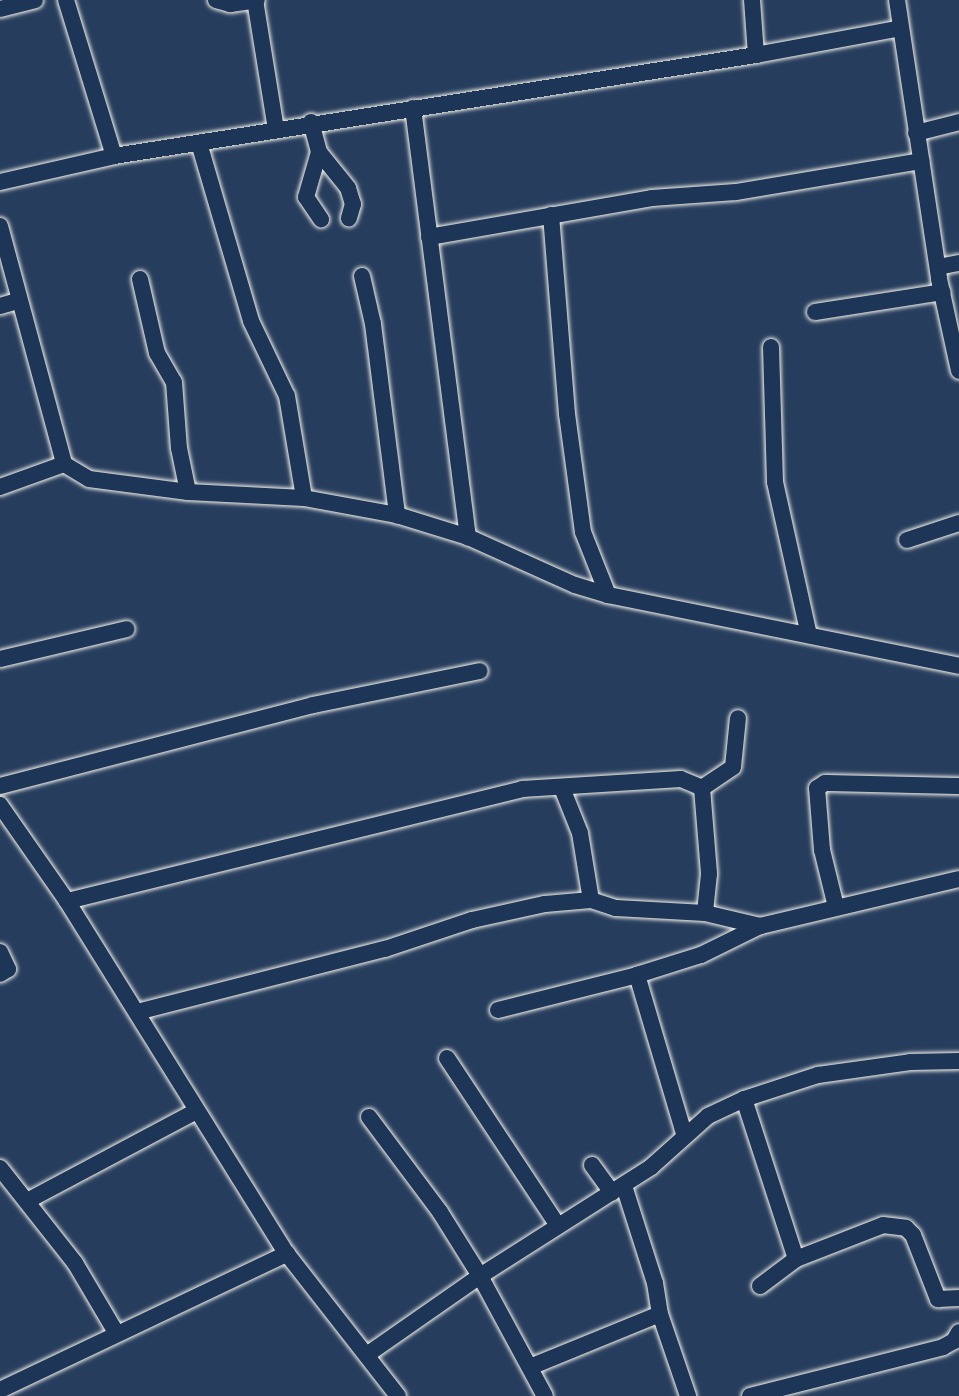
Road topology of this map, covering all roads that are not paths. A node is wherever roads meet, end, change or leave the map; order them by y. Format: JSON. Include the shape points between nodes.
{"nodes":[{"id":1,"x":35,"y":0,"type":"edge"},
{"id":2,"x":66,"y":0,"type":"edge"},
{"id":3,"x":216,"y":0,"type":"edge"},
{"id":4,"x":256,"y":0,"type":"edge"},
{"id":5,"x":752,"y":0,"type":"edge"},
{"id":6,"x":897,"y":0,"type":"edge"},
{"id":7,"x":0,"y":9,"type":"edge"},
{"id":8,"x":901,"y":28,"type":"junction"},
{"id":9,"x":756,"y":55,"type":"junction"},
{"id":10,"x":413,"y":108,"type":"junction"},
{"id":11,"x":311,"y":122,"type":"junction"},
{"id":12,"x":959,"y":122,"type":"edge"},
{"id":13,"x":276,"y":129,"type":"junction"},
{"id":14,"x":916,"y":133,"type":"junction"},
{"id":15,"x":199,"y":143,"type":"junction"},
{"id":16,"x":319,"y":152,"type":"junction"},
{"id":17,"x":114,"y":156,"type":"junction"},
{"id":18,"x":921,"y":160,"type":"junction"},
{"id":19,"x":0,"y":182,"type":"edge"},
{"id":20,"x":551,"y":215,"type":"junction"},
{"id":21,"x":349,"y":218,"type":"dead end"},
{"id":22,"x":321,"y":219,"type":"dead end"},
{"id":23,"x":0,"y":226,"type":"edge"},
{"id":24,"x":429,"y":237,"type":"junction"},
{"id":25,"x":959,"y":262,"type":"edge"},
{"id":26,"x":938,"y":267,"type":"junction"},
{"id":27,"x":362,"y":276,"type":"dead end"},
{"id":28,"x":140,"y":279,"type":"dead end"},
{"id":29,"x":942,"y":292,"type":"junction"},
{"id":30,"x":18,"y":301,"type":"junction"},
{"id":31,"x":0,"y":306,"type":"edge"},
{"id":32,"x":815,"y":312,"type":"dead end"},
{"id":33,"x":771,"y":347,"type":"dead end"},
{"id":34,"x":959,"y":371,"type":"edge"},
{"id":35,"x":64,"y":464,"type":"junction"},
{"id":36,"x":0,"y":487,"type":"edge"},
{"id":37,"x":188,"y":492,"type":"junction"},
{"id":38,"x":304,"y":498,"type":"junction"},
{"id":39,"x":397,"y":515,"type":"junction"},
{"id":40,"x":959,"y":523,"type":"edge"},
{"id":41,"x":468,"y":537,"type":"junction"},
{"id":42,"x":908,"y":540,"type":"dead end"},
{"id":43,"x":608,"y":595,"type":"junction"},
{"id":44,"x":127,"y":629,"type":"dead end"},
{"id":45,"x":809,"y":635,"type":"junction"},
{"id":46,"x":0,"y":659,"type":"edge"},
{"id":47,"x":959,"y":666,"type":"edge"},
{"id":48,"x":480,"y":671,"type":"dead end"},
{"id":49,"x":738,"y":718,"type":"dead end"},
{"id":50,"x":0,"y":786,"type":"edge"},
{"id":51,"x":959,"y":786,"type":"edge"},
{"id":52,"x":562,"y":788,"type":"junction"},
{"id":53,"x":702,"y":788,"type":"junction"},
{"id":54,"x":0,"y":805,"type":"edge"},
{"id":55,"x":959,"y":879,"type":"edge"},
{"id":56,"x":591,"y":900,"type":"junction"},
{"id":57,"x":67,"y":901,"type":"junction"},
{"id":58,"x":836,"y":907,"type":"junction"},
{"id":59,"x":705,"y":913,"type":"junction"},
{"id":60,"x":760,"y":926,"type":"junction"},
{"id":61,"x":0,"y":952,"type":"edge"},
{"id":62,"x":0,"y":974,"type":"edge"},
{"id":63,"x":637,"y":975,"type":"junction"},
{"id":64,"x":498,"y":1010,"type":"dead end"},
{"id":65,"x":137,"y":1012,"type":"junction"},
{"id":66,"x":447,"y":1058,"type":"dead end"},
{"id":67,"x":959,"y":1061,"type":"edge"},
{"id":68,"x":744,"y":1099,"type":"junction"},
{"id":69,"x":196,"y":1111,"type":"junction"},
{"id":70,"x":369,"y":1117,"type":"dead end"},
{"id":71,"x":684,"y":1134,"type":"junction"},
{"id":72,"x":592,"y":1165,"type":"dead end"},
{"id":73,"x":0,"y":1168,"type":"edge"},
{"id":74,"x":618,"y":1190,"type":"junction"},
{"id":75,"x":27,"y":1201,"type":"junction"},
{"id":76,"x":558,"y":1226,"type":"junction"},
{"id":77,"x":287,"y":1254,"type":"junction"},
{"id":78,"x":796,"y":1259,"type":"junction"},
{"id":79,"x":480,"y":1275,"type":"junction"},
{"id":80,"x":760,"y":1286,"type":"dead end"},
{"id":81,"x":958,"y":1304,"type":"edge"},
{"id":82,"x":660,"y":1314,"type":"junction"},
{"id":83,"x":959,"y":1332,"type":"edge"},
{"id":84,"x":117,"y":1334,"type":"junction"},
{"id":85,"x":368,"y":1354,"type":"junction"},
{"id":86,"x":530,"y":1367,"type":"junction"},
{"id":87,"x":0,"y":1390,"type":"edge"},
{"id":88,"x":396,"y":1396,"type":"edge"},
{"id":89,"x":545,"y":1396,"type":"edge"},
{"id":90,"x":688,"y":1396,"type":"edge"},
{"id":91,"x":750,"y":1396,"type":"edge"}],
"edges":[{"from":1,"to":7,"type":"street"},
{"from":2,"to":17,"type":"street"},
{"from":3,"to":4,"type":"street","via":[[230,4]]},
{"from":4,"to":13,"type":"street"},
{"from":5,"to":9,"type":"street"},
{"from":6,"to":8,"type":"street"},
{"from":8,"to":9,"type":"street"},
{"from":8,"to":14,"type":"street"},
{"from":9,"to":10,"type":"street"},
{"from":10,"to":11,"type":"street"},
{"from":10,"to":24,"type":"street"},
{"from":11,"to":13,"type":"street"},
{"from":11,"to":16,"type":"street"},
{"from":12,"to":14,"type":"street"},
{"from":13,"to":15,"type":"street"},
{"from":14,"to":18,"type":"street"},
{"from":15,"to":17,"type":"street"},
{"from":15,"to":38,"type":"street","via":[[252,321],[287,396]]},
{"from":16,"to":21,"type":"street","via":[[348,188],[353,204]]},
{"from":16,"to":22,"type":"street","via":[[306,197]]},
{"from":17,"to":19,"type":"street"},
{"from":18,"to":20,"type":"street","via":[[736,192],[652,198]]},
{"from":18,"to":26,"type":"street"},
{"from":20,"to":24,"type":"street"},
{"from":20,"to":43,"type":"street","via":[[567,414],[583,532]]},
{"from":23,"to":30,"type":"street"},
{"from":24,"to":41,"type":"street"},
{"from":25,"to":26,"type":"street"},
{"from":26,"to":29,"type":"street"},
{"from":27,"to":39,"type":"street","via":[[373,324]]},
{"from":28,"to":37,"type":"street","via":[[157,353],[174,382],[179,448]]},
{"from":29,"to":32,"type":"street"},
{"from":29,"to":34,"type":"street"},
{"from":30,"to":31,"type":"street"},
{"from":30,"to":35,"type":"street"},
{"from":33,"to":45,"type":"street","via":[[775,482]]},
{"from":35,"to":36,"type":"street"},
{"from":35,"to":37,"type":"street","via":[[88,479]]},
{"from":37,"to":38,"type":"street"},
{"from":38,"to":39,"type":"street"},
{"from":39,"to":41,"type":"street"},
{"from":40,"to":42,"type":"street"},
{"from":41,"to":43,"type":"street","via":[[575,585]]},
{"from":43,"to":45,"type":"street"},
{"from":44,"to":46,"type":"street"},
{"from":45,"to":47,"type":"street"},
{"from":48,"to":50,"type":"street","via":[[314,705]]},
{"from":49,"to":53,"type":"street","via":[[733,767]]},
{"from":51,"to":58,"type":"street","via":[[825,783],[817,788],[822,849]]},
{"from":52,"to":53,"type":"street","via":[[681,779]]},
{"from":52,"to":56,"type":"street","via":[[580,833]]},
{"from":52,"to":57,"type":"street","via":[[522,789]]},
{"from":53,"to":59,"type":"street","via":[[709,874]]},
{"from":54,"to":57,"type":"street"},
{"from":55,"to":58,"type":"street"},
{"from":56,"to":59,"type":"street","via":[[628,909]]},
{"from":56,"to":65,"type":"street","via":[[545,904],[472,920],[385,949]]},
{"from":57,"to":65,"type":"street"},
{"from":58,"to":60,"type":"street"},
{"from":59,"to":60,"type":"street"},
{"from":60,"to":63,"type":"street","via":[[700,955]]},
{"from":61,"to":62,"type":"street","via":[[8,969]]},
{"from":63,"to":64,"type":"street"},
{"from":63,"to":71,"type":"street"},
{"from":65,"to":69,"type":"street"},
{"from":66,"to":76,"type":"street"},
{"from":67,"to":68,"type":"street","via":[[910,1062],[818,1075]]},
{"from":68,"to":71,"type":"street","via":[[708,1116]]},
{"from":68,"to":78,"type":"street"},
{"from":69,"to":75,"type":"street"},
{"from":69,"to":77,"type":"street"},
{"from":70,"to":79,"type":"street","via":[[440,1212]]},
{"from":71,"to":74,"type":"street","via":[[658,1162]]},
{"from":72,"to":74,"type":"street"},
{"from":73,"to":75,"type":"street"},
{"from":74,"to":76,"type":"street"},
{"from":74,"to":82,"type":"street","via":[[655,1283]]},
{"from":75,"to":84,"type":"street","via":[[75,1263]]},
{"from":76,"to":79,"type":"street"},
{"from":77,"to":84,"type":"street"},
{"from":77,"to":85,"type":"street"},
{"from":78,"to":80,"type":"street"},
{"from":78,"to":81,"type":"street","via":[[883,1225],[906,1228],[913,1235],[938,1299]]},
{"from":79,"to":85,"type":"street"},
{"from":79,"to":86,"type":"street"},
{"from":82,"to":86,"type":"street"},
{"from":82,"to":90,"type":"street"},
{"from":83,"to":91,"type":"street","via":[[954,1341],[943,1347]]},
{"from":84,"to":87,"type":"street"},
{"from":85,"to":88,"type":"street"},
{"from":86,"to":89,"type":"street"}]}
